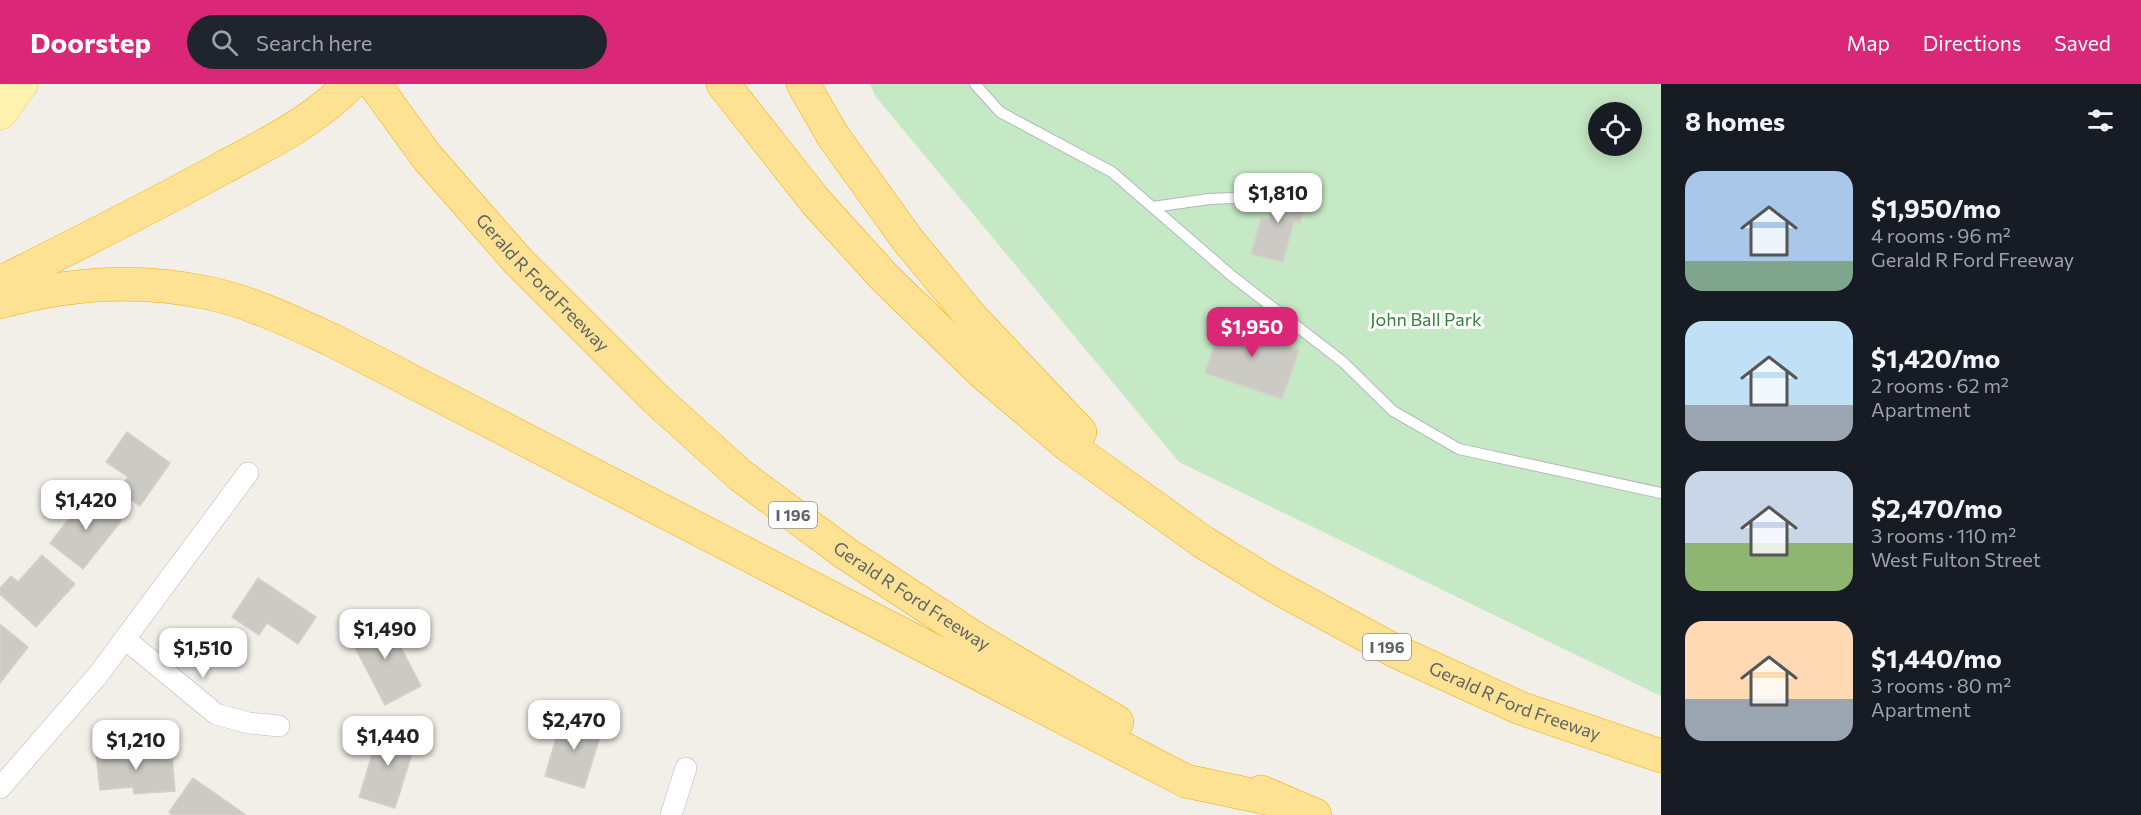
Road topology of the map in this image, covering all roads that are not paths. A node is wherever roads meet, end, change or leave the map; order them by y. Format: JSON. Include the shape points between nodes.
{"nodes":[{"id":1,"x":21,"y":84,"type":"edge"},
{"id":2,"x":350,"y":84,"type":"edge"},
{"id":3,"x":374,"y":84,"type":"edge"},
{"id":4,"x":723,"y":84,"type":"edge"},
{"id":5,"x":803,"y":84,"type":"edge"},
{"id":6,"x":975,"y":84,"type":"edge"},
{"id":7,"x":0,"y":113,"type":"edge"},
{"id":8,"x":1257,"y":197,"type":"dead end"},
{"id":9,"x":1153,"y":207,"type":"junction"},
{"id":10,"x":0,"y":283,"type":"edge"},
{"id":11,"x":0,"y":302,"type":"edge"},
{"id":12,"x":248,"y":473,"type":"dead end"},
{"id":13,"x":1136,"y":493,"type":"junction"},
{"id":14,"x":1661,"y":493,"type":"edge"},
{"id":15,"x":124,"y":639,"type":"junction"},
{"id":16,"x":279,"y":726,"type":"dead end"},
{"id":17,"x":1661,"y":756,"type":"edge"},
{"id":18,"x":686,"y":768,"type":"dead end"},
{"id":19,"x":0,"y":788,"type":"edge"},
{"id":20,"x":1280,"y":801,"type":"junction"},
{"id":21,"x":671,"y":815,"type":"edge"},
{"id":22,"x":1315,"y":815,"type":"edge"}],
"edges":[{"from":1,"to":7,"type":"main road"},
{"from":2,"to":10,"type":"highway","via":[[306,120],[190,186]]},
{"from":3,"to":20,"type":"highway","name":"Gerald R Ford Freeway","number":"I 196","via":[[427,157],[519,262],[656,399],[740,475],[845,553],[975,639],[1118,723]]},
{"from":4,"to":13,"type":"highway","name":"Gerald R Ford Freeway","number":"I 196","via":[[816,202],[885,278],[1000,388],[1069,446]]},
{"from":5,"to":13,"type":"highway","via":[[833,136],[914,247],[972,318]]},
{"from":6,"to":9,"type":"lane","via":[[1000,112],[1112,172]]},
{"from":8,"to":9,"type":"lane"},
{"from":9,"to":14,"type":"lane","via":[[1232,276],[1343,362],[1393,411],[1459,449]]},
{"from":11,"to":20,"type":"highway","via":[[67,287],[134,283],[209,293],[268,312],[343,346],[1186,781]]},
{"from":12,"to":15,"type":"street"},
{"from":13,"to":17,"type":"highway","name":"Gerald R Ford Freeway","number":"I 196","via":[[1203,542],[1273,585],[1395,651],[1520,708]]},
{"from":15,"to":16,"type":"street","via":[[216,714]]},
{"from":15,"to":19,"type":"street","via":[[98,675]]},
{"from":18,"to":21,"type":"street"},
{"from":20,"to":22,"type":"highway","name":"Gerald R Ford Freeway","number":"I 196"}]}
